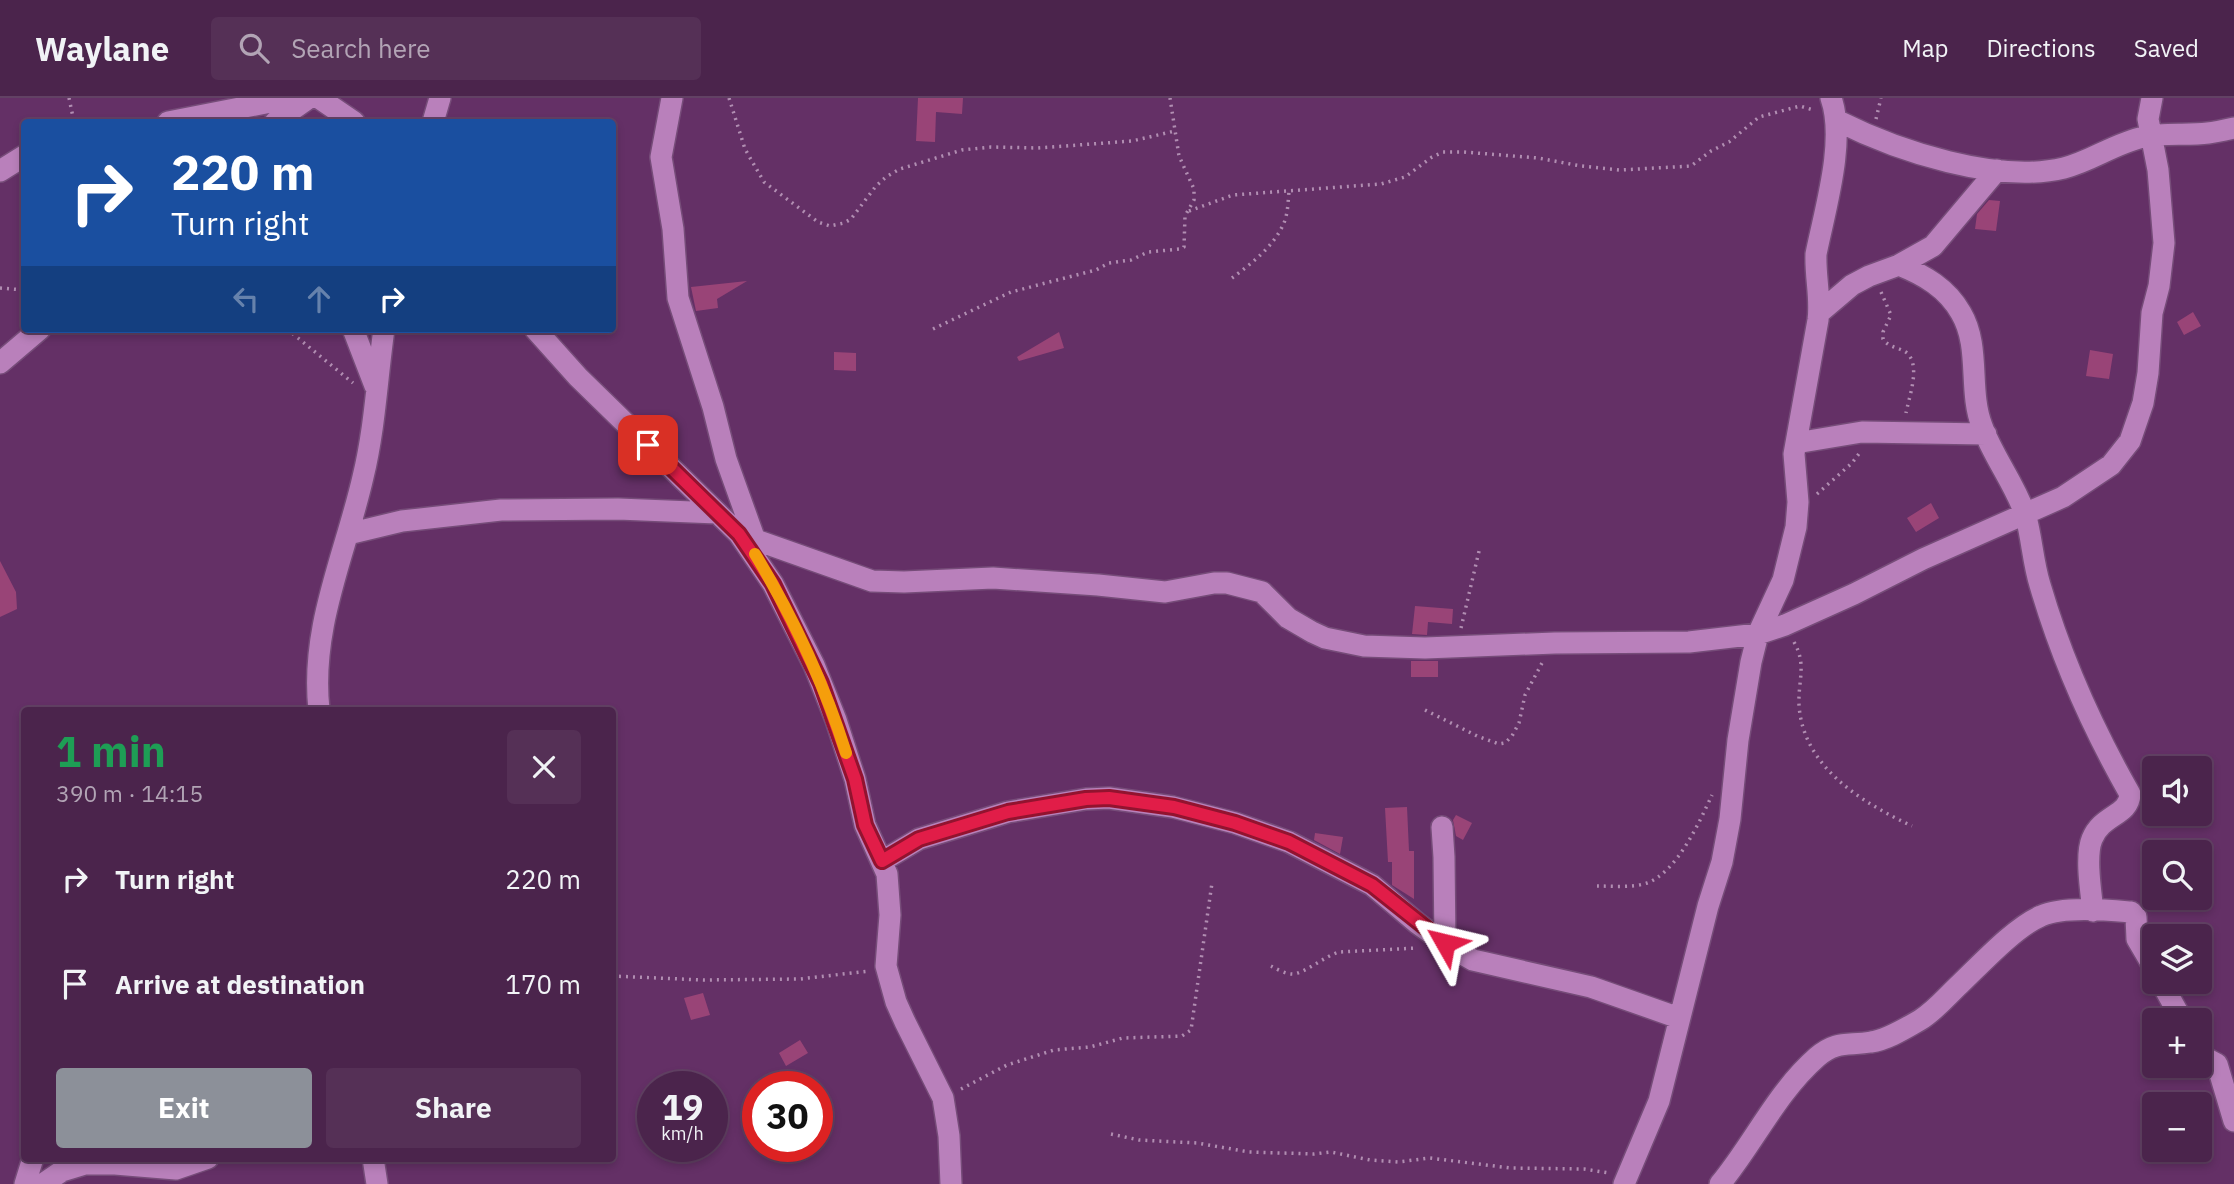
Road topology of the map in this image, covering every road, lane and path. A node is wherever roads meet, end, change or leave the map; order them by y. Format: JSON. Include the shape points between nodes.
{"nodes":[{"id":1,"x":69,"y":98,"type":"edge"},
{"id":2,"x":309,"y":98,"type":"edge"},
{"id":3,"x":319,"y":98,"type":"edge"},
{"id":4,"x":440,"y":98,"type":"edge"},
{"id":5,"x":672,"y":98,"type":"edge"},
{"id":6,"x":729,"y":98,"type":"edge"},
{"id":7,"x":1170,"y":98,"type":"edge"},
{"id":8,"x":1831,"y":98,"type":"edge"},
{"id":9,"x":2152,"y":98,"type":"edge"},
{"id":10,"x":281,"y":112,"type":"edge"},
{"id":11,"x":73,"y":119,"type":"edge"},
{"id":12,"x":202,"y":119,"type":"edge"},
{"id":13,"x":350,"y":119,"type":"edge"},
{"id":14,"x":434,"y":119,"type":"edge"},
{"id":15,"x":1838,"y":121,"type":"junction"},
{"id":16,"x":2234,"y":128,"type":"edge"},
{"id":17,"x":1175,"y":131,"type":"junction"},
{"id":18,"x":2150,"y":135,"type":"junction"},
{"id":19,"x":21,"y":158,"type":"edge"},
{"id":20,"x":1997,"y":170,"type":"junction"},
{"id":21,"x":0,"y":171,"type":"edge"},
{"id":22,"x":1289,"y":191,"type":"junction"},
{"id":23,"x":1188,"y":211,"type":"junction"},
{"id":24,"x":1899,"y":265,"type":"junction"},
{"id":25,"x":1872,"y":274,"type":"junction"},
{"id":26,"x":1232,"y":278,"type":"dead end"},
{"id":27,"x":0,"y":288,"type":"edge"},
{"id":28,"x":21,"y":290,"type":"edge"},
{"id":29,"x":1819,"y":313,"type":"junction"},
{"id":30,"x":933,"y":329,"type":"dead end"},
{"id":31,"x":35,"y":333,"type":"edge"},
{"id":32,"x":291,"y":333,"type":"edge"},
{"id":33,"x":354,"y":333,"type":"edge"},
{"id":34,"x":383,"y":333,"type":"edge"},
{"id":35,"x":539,"y":333,"type":"edge"},
{"id":36,"x":0,"y":363,"type":"edge"},
{"id":37,"x":375,"y":397,"type":"junction"},
{"id":38,"x":1875,"y":432,"type":"junction"},
{"id":39,"x":1903,"y":432,"type":"junction"},
{"id":40,"x":1986,"y":434,"type":"junction"},
{"id":41,"x":1796,"y":443,"type":"junction"},
{"id":42,"x":1798,"y":507,"type":"junction"},
{"id":43,"x":718,"y":513,"type":"junction"},
{"id":44,"x":2026,"y":516,"type":"junction"},
{"id":45,"x":348,"y":534,"type":"junction"},
{"id":46,"x":747,"y":537,"type":"junction"},
{"id":47,"x":1480,"y":547,"type":"dead end"},
{"id":48,"x":1785,"y":625,"type":"junction"},
{"id":49,"x":1758,"y":634,"type":"junction"},
{"id":50,"x":1560,"y":643,"type":"junction"},
{"id":51,"x":1457,"y":647,"type":"junction"},
{"id":52,"x":319,"y":707,"type":"edge"},
{"id":53,"x":1425,"y":710,"type":"dead end"},
{"id":54,"x":1717,"y":784,"type":"dead end"},
{"id":55,"x":1912,"y":826,"type":"dead end"},
{"id":56,"x":1442,"y":827,"type":"dead end"},
{"id":57,"x":882,"y":861,"type":"junction"},
{"id":58,"x":1212,"y":883,"type":"dead end"},
{"id":59,"x":1597,"y":886,"type":"dead end"},
{"id":60,"x":2093,"y":911,"type":"junction"},
{"id":61,"x":1445,"y":943,"type":"junction"},
{"id":62,"x":2142,"y":948,"type":"edge"},
{"id":63,"x":886,"y":956,"type":"junction"},
{"id":64,"x":1271,"y":966,"type":"dead end"},
{"id":65,"x":616,"y":976,"type":"edge"},
{"id":66,"x":1679,"y":1018,"type":"junction"},
{"id":67,"x":2212,"y":1062,"type":"edge"},
{"id":68,"x":943,"y":1098,"type":"junction"},
{"id":69,"x":2234,"y":1121,"type":"edge"},
{"id":70,"x":1111,"y":1134,"type":"dead end"},
{"id":71,"x":32,"y":1162,"type":"edge"},
{"id":72,"x":196,"y":1162,"type":"edge"},
{"id":73,"x":374,"y":1162,"type":"edge"},
{"id":74,"x":1630,"y":1182,"type":"edge"},
{"id":75,"x":25,"y":1184,"type":"edge"},
{"id":76,"x":43,"y":1184,"type":"edge"},
{"id":77,"x":377,"y":1184,"type":"edge"},
{"id":78,"x":951,"y":1184,"type":"edge"},
{"id":79,"x":1720,"y":1184,"type":"edge"}],
"edges":[{"from":1,"to":11,"type":"path"},
{"from":2,"to":10,"type":"street"},
{"from":3,"to":13,"type":"street"},
{"from":4,"to":14,"type":"street"},
{"from":5,"to":46,"type":"street","via":[[662,157],[678,298]]},
{"from":6,"to":17,"type":"path","via":[[745,149],[764,182],[830,226],[851,219],[876,186],[893,173],[962,150],[1132,141]]},
{"from":7,"to":17,"type":"path"},
{"from":8,"to":15,"type":"street"},
{"from":9,"to":18,"type":"street"},
{"from":10,"to":12,"type":"street"},
{"from":15,"to":20,"type":"street","via":[[1898,148]]},
{"from":15,"to":22,"type":"path","via":[[1800,106],[1759,117],[1691,166],[1620,170],[1538,158],[1443,152],[1405,177],[1381,184]]},
{"from":15,"to":29,"type":"street","via":[[1816,254]]},
{"from":16,"to":18,"type":"street"},
{"from":17,"to":23,"type":"path","via":[[1179,156],[1194,189]]},
{"from":18,"to":20,"type":"street","via":[[2064,168]]},
{"from":18,"to":44,"type":"street","via":[[2164,243],[2143,403],[2130,441],[2111,465]]},
{"from":19,"to":21,"type":"street"},
{"from":20,"to":24,"type":"street","via":[[1941,238]]},
{"from":22,"to":23,"type":"path","via":[[1233,195]]},
{"from":22,"to":26,"type":"path","via":[[1282,228],[1251,264]]},
{"from":23,"to":30,"type":"path","via":[[1181,249],[1148,252],[1011,292]]},
{"from":24,"to":25,"type":"street"},
{"from":24,"to":40,"type":"street","via":[[1935,283],[1961,313],[1972,346],[1976,405]]},
{"from":25,"to":29,"type":"street"},
{"from":25,"to":39,"type":"path","via":[[1891,315],[1883,340],[1904,351],[1914,365]]},
{"from":27,"to":28,"type":"path"},
{"from":29,"to":41,"type":"street"},
{"from":31,"to":36,"type":"street"},
{"from":32,"to":37,"type":"path"},
{"from":33,"to":37,"type":"street"},
{"from":34,"to":37,"type":"street"},
{"from":35,"to":43,"type":"street"},
{"from":37,"to":45,"type":"street","via":[[364,475]]},
{"from":38,"to":39,"type":"street"},
{"from":38,"to":41,"type":"street"},
{"from":38,"to":42,"type":"path","via":[[1829,485]]},
{"from":39,"to":40,"type":"street"},
{"from":40,"to":44,"type":"street"},
{"from":41,"to":42,"type":"street"},
{"from":42,"to":49,"type":"street","via":[[1783,580]]},
{"from":43,"to":45,"type":"street","via":[[501,510],[402,521]]},
{"from":43,"to":46,"type":"street"},
{"from":44,"to":48,"type":"street"},
{"from":44,"to":60,"type":"street","via":[[2048,611],[2089,714],[2130,794],[2123,810],[2100,824],[2090,843]]},
{"from":45,"to":52,"type":"street","via":[[320,639]]},
{"from":46,"to":51,"type":"street","via":[[872,581],[1012,579],[1165,592],[1227,583],[1262,592],[1288,618],[1325,638],[1364,646]]},
{"from":46,"to":57,"type":"street","via":[[814,665],[855,779],[865,825]]},
{"from":47,"to":51,"type":"path"},
{"from":48,"to":49,"type":"street"},
{"from":48,"to":55,"type":"path","via":[[1802,657],[1800,719],[1809,745],[1862,800]]},
{"from":49,"to":50,"type":"street","via":[[1689,642]]},
{"from":49,"to":66,"type":"street","via":[[1744,693],[1722,862]]},
{"from":50,"to":51,"type":"street"},
{"from":50,"to":53,"type":"path","via":[[1537,670],[1519,723],[1504,743],[1477,736]]},
{"from":54,"to":59,"type":"path","via":[[1684,848],[1659,876],[1644,884]]},
{"from":56,"to":61,"type":"street"},
{"from":57,"to":61,"type":"street","via":[[919,839],[1008,812],[1109,798],[1174,807],[1289,842],[1372,885]]},
{"from":57,"to":63,"type":"street","via":[[890,892]]},
{"from":58,"to":68,"type":"path","via":[[1188,1034],[1123,1038],[1054,1050],[1007,1065]]},
{"from":60,"to":62,"type":"street","via":[[2134,914]]},
{"from":60,"to":79,"type":"street","via":[[2038,917],[1992,952],[1921,1019],[1880,1040],[1829,1048],[1790,1083]]},
{"from":61,"to":64,"type":"path","via":[[1339,952],[1293,974]]},
{"from":61,"to":66,"type":"street","via":[[1472,960],[1591,987]]},
{"from":63,"to":65,"type":"path","via":[[861,974],[800,979]]},
{"from":63,"to":68,"type":"street","via":[[896,1002]]},
{"from":66,"to":74,"type":"street","via":[[1659,1101]]},
{"from":67,"to":69,"type":"street","via":[[2221,1071]]},
{"from":68,"to":78,"type":"street"},
{"from":70,"to":74,"type":"path","via":[[1249,1152],[1331,1152],[1398,1162],[1430,1158],[1510,1168],[1584,1169]]},
{"from":71,"to":75,"type":"street"},
{"from":72,"to":76,"type":"street","via":[[176,1169],[85,1164],[62,1171]]},
{"from":73,"to":77,"type":"street"}]}
